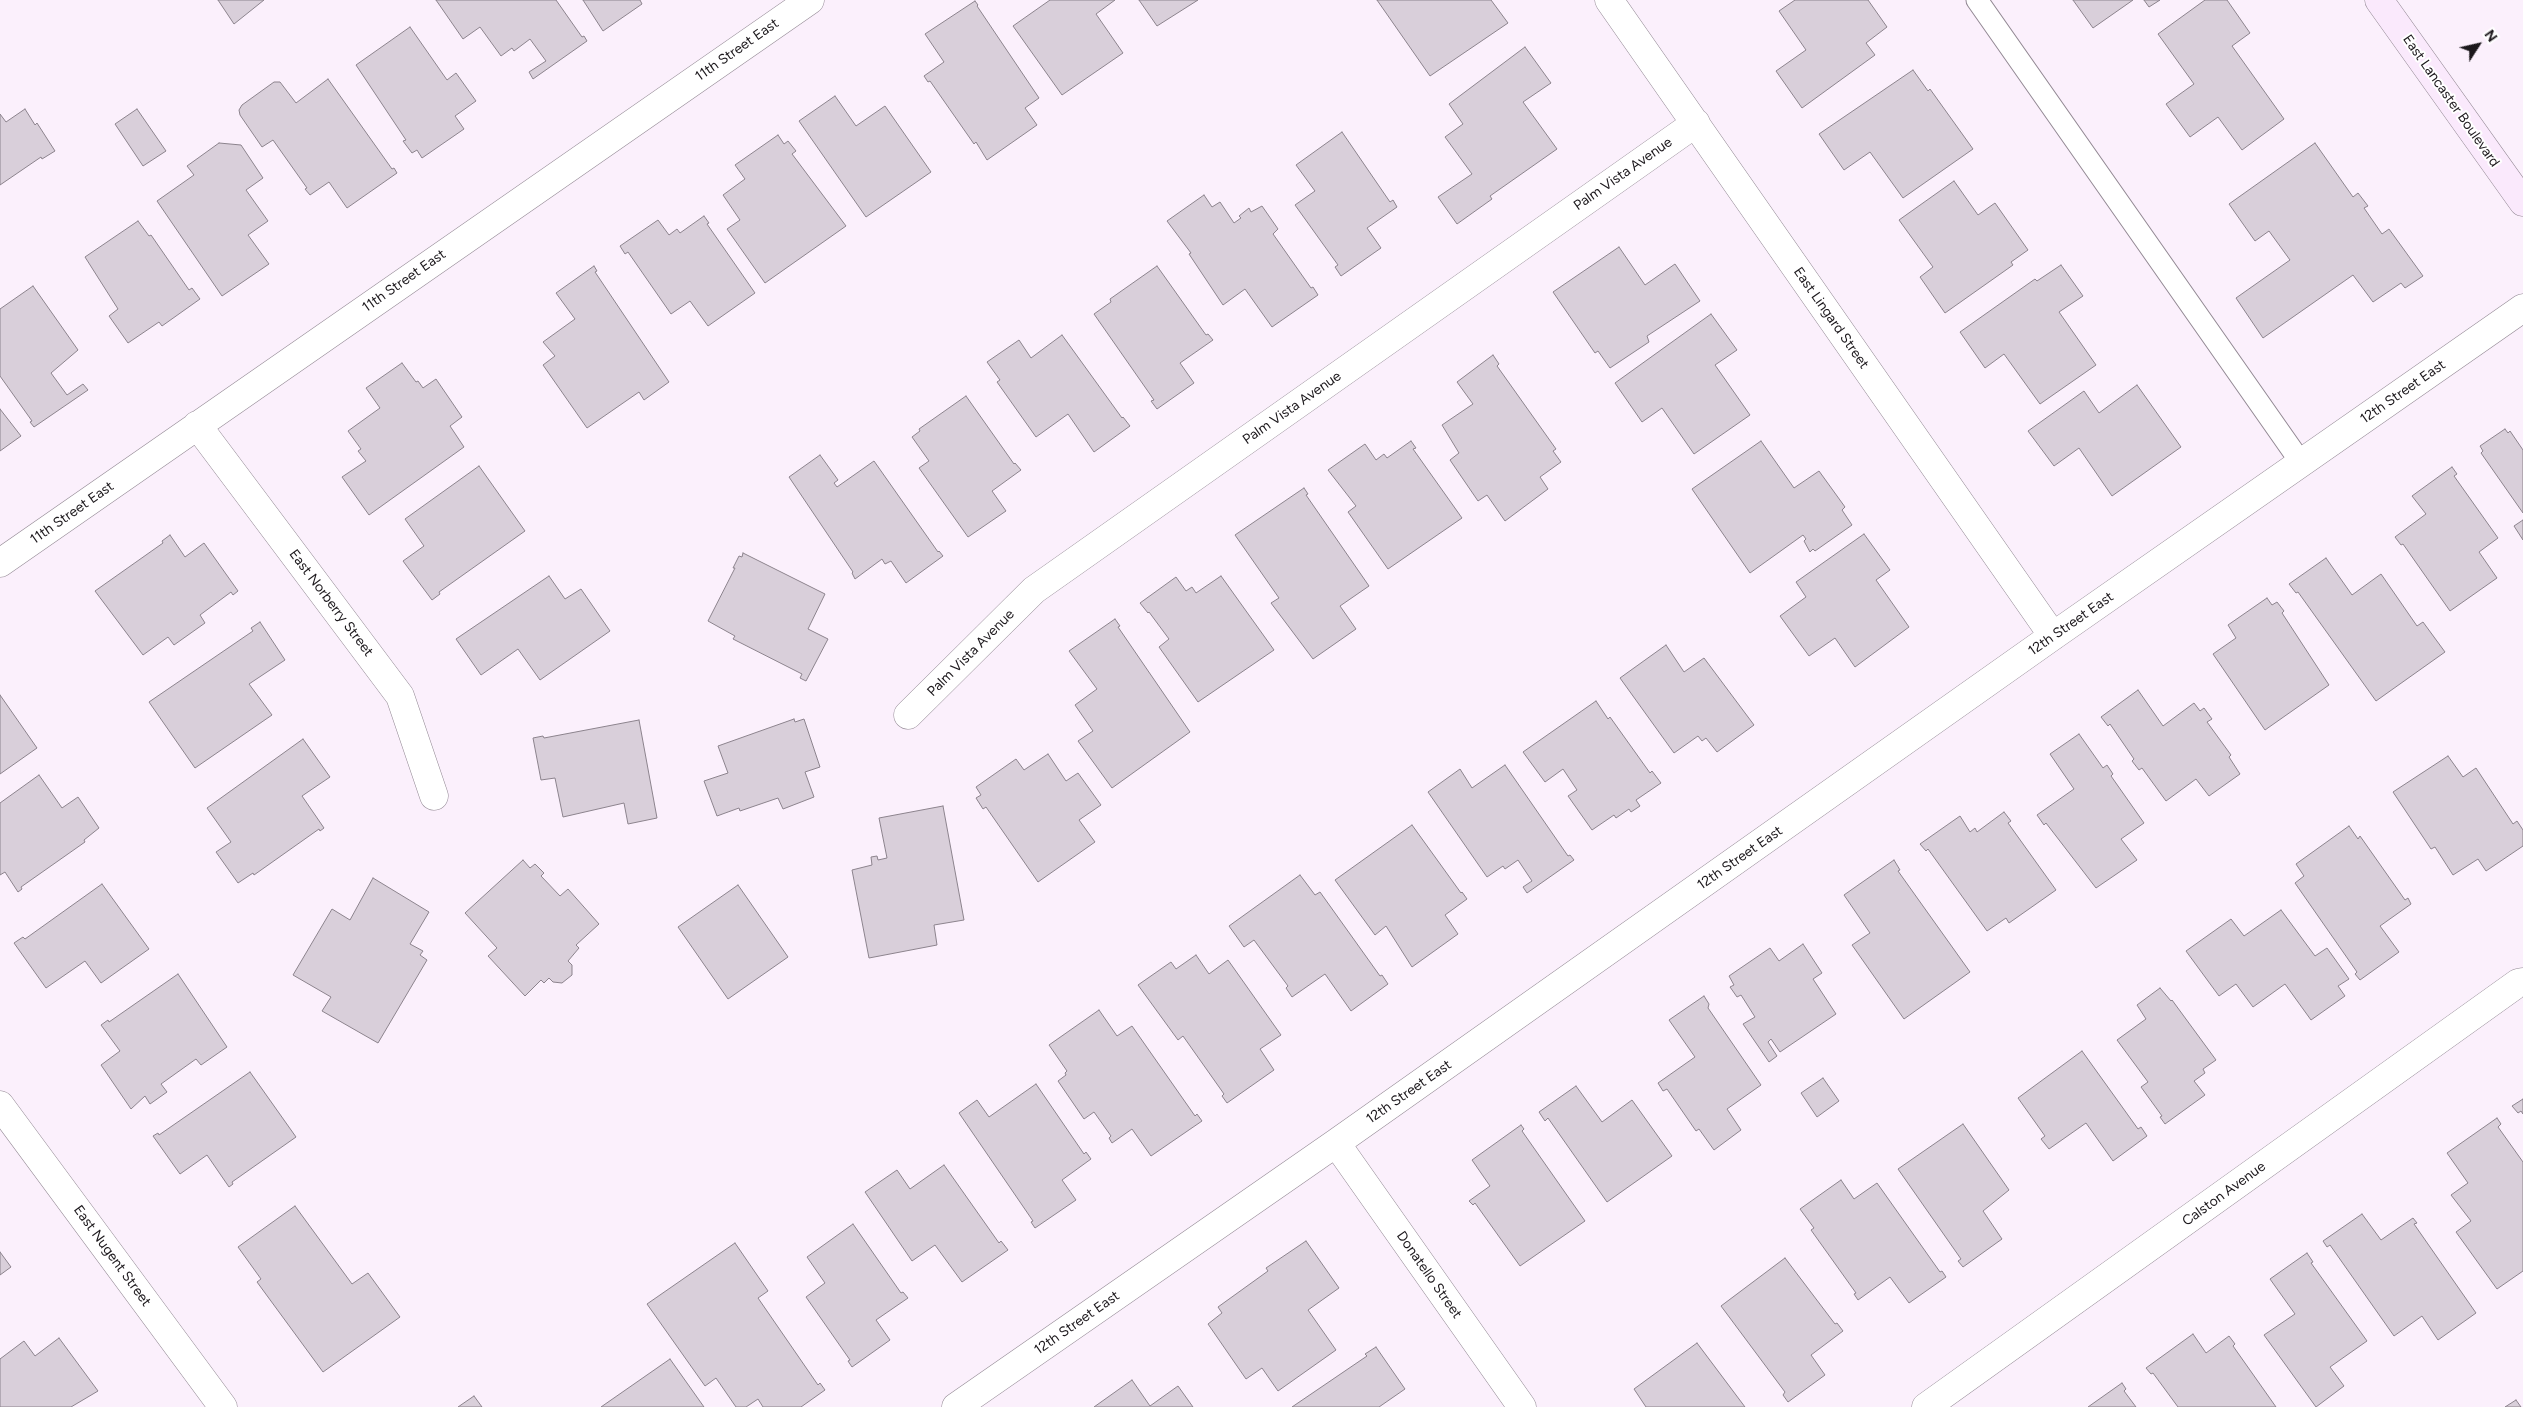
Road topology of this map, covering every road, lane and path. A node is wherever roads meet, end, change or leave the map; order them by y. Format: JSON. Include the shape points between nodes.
{"nodes":[{"id":1,"x":810,"y":0,"type":"edge"},
{"id":2,"x":1609,"y":0,"type":"edge"},
{"id":3,"x":1977,"y":0,"type":"edge"},
{"id":4,"x":2380,"y":0,"type":"edge"},
{"id":5,"x":1696,"y":123,"type":"junction"},
{"id":6,"x":2523,"y":202,"type":"edge"},
{"id":7,"x":2523,"y":308,"type":"edge"},
{"id":8,"x":197,"y":425,"type":"junction"},
{"id":9,"x":2302,"y":464,"type":"junction"},
{"id":10,"x":0,"y":564,"type":"edge"},
{"id":11,"x":2053,"y":636,"type":"junction"},
{"id":12,"x":908,"y":715,"type":"dead end"},
{"id":13,"x":434,"y":796,"type":"dead end"},
{"id":14,"x":2523,"y":982,"type":"edge"},
{"id":15,"x":0,"y":1105,"type":"edge"},
{"id":16,"x":1336,"y":1144,"type":"junction"},
{"id":17,"x":223,"y":1407,"type":"edge"},
{"id":18,"x":956,"y":1407,"type":"edge"},
{"id":19,"x":1522,"y":1407,"type":"edge"},
{"id":20,"x":1926,"y":1407,"type":"edge"}],
"edges":[{"from":1,"to":8,"type":"street","name":"11th Street East"},
{"from":2,"to":5,"type":"street","name":"East Lingard Street"},
{"from":3,"to":9,"type":"lane"},
{"from":4,"to":6,"type":"main road","name":"East Lancaster Boulevard"},
{"from":5,"to":11,"type":"street","name":"East Lingard Street"},
{"from":5,"to":12,"type":"street","name":"Palm Vista Avenue","via":[[1034,590]]},
{"from":7,"to":9,"type":"street","name":"12th Street East"},
{"from":8,"to":10,"type":"street","name":"11th Street East"},
{"from":8,"to":13,"type":"street","name":"East Norberry Street","via":[[400,696]]},
{"from":9,"to":11,"type":"street","name":"12th Street East"},
{"from":11,"to":16,"type":"street","name":"12th Street East"},
{"from":14,"to":20,"type":"street","name":"Calston Avenue"},
{"from":15,"to":17,"type":"street","name":"East Nugent Street"},
{"from":16,"to":18,"type":"street","name":"12th Street East"},
{"from":16,"to":19,"type":"street","name":"Donatello Street"}]}
